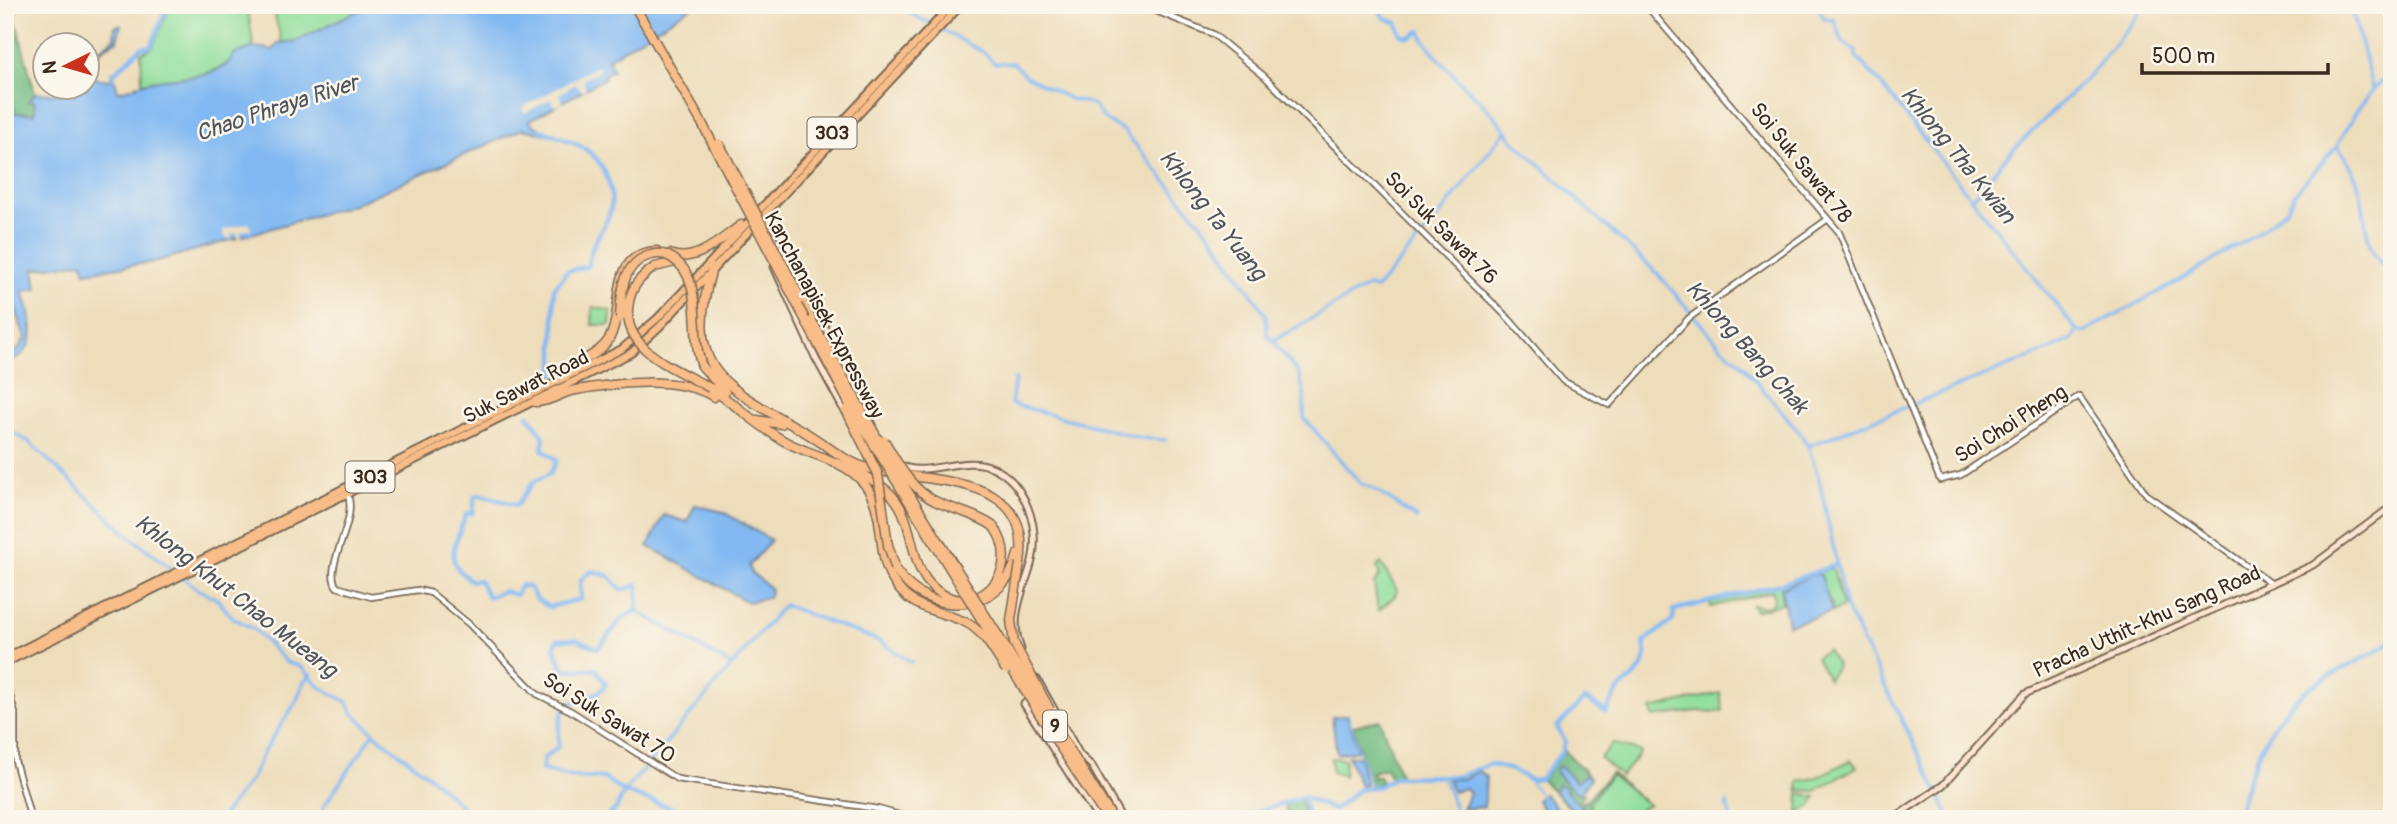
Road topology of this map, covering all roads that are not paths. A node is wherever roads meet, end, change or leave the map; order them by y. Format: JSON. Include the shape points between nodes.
{"nodes":[{"id":1,"x":634,"y":5,"type":"edge"},
{"id":2,"x":640,"y":5,"type":"edge"},
{"id":3,"x":952,"y":5,"type":"edge"},
{"id":4,"x":961,"y":5,"type":"edge"},
{"id":5,"x":1141,"y":5,"type":"edge"},
{"id":6,"x":1646,"y":5,"type":"edge"},
{"id":7,"x":939,"y":24,"type":"junction"},
{"id":8,"x":915,"y":50,"type":"junction"},
{"id":9,"x":761,"y":215,"type":"junction"},
{"id":10,"x":1828,"y":219,"type":"junction"},
{"id":11,"x":752,"y":221,"type":"junction"},
{"id":12,"x":741,"y":225,"type":"junction"},
{"id":13,"x":712,"y":268,"type":"junction"},
{"id":14,"x":812,"y":321,"type":"junction"},
{"id":15,"x":815,"y":340,"type":"junction"},
{"id":16,"x":561,"y":376,"type":"junction"},
{"id":17,"x":554,"y":383,"type":"junction"},
{"id":18,"x":534,"y":402,"type":"junction"},
{"id":19,"x":739,"y":408,"type":"junction"},
{"id":20,"x":774,"y":416,"type":"junction"},
{"id":21,"x":757,"y":420,"type":"junction"},
{"id":22,"x":872,"y":423,"type":"junction"},
{"id":23,"x":469,"y":431,"type":"junction"},
{"id":24,"x":1940,"y":480,"type":"joint"},
{"id":25,"x":348,"y":495,"type":"junction"},
{"id":26,"x":2391,"y":508,"type":"edge"},
{"id":27,"x":1018,"y":520,"type":"junction"},
{"id":28,"x":187,"y":571,"type":"junction"},
{"id":29,"x":170,"y":579,"type":"junction"},
{"id":30,"x":2272,"y":584,"type":"junction"},
{"id":31,"x":994,"y":635,"type":"junction"},
{"id":32,"x":5,"y":658,"type":"edge"},
{"id":33,"x":5,"y":663,"type":"edge"},
{"id":34,"x":5,"y":678,"type":"edge"},
{"id":35,"x":1043,"y":688,"type":"junction"},
{"id":36,"x":1043,"y":720,"type":"junction"},
{"id":37,"x":1076,"y":760,"type":"junction"},
{"id":38,"x":1092,"y":766,"type":"junction"},
{"id":39,"x":1072,"y":776,"type":"junction"},
{"id":40,"x":31,"y":819,"type":"edge"},
{"id":41,"x":914,"y":819,"type":"edge"},
{"id":42,"x":1098,"y":819,"type":"edge"},
{"id":43,"x":1106,"y":819,"type":"edge"},
{"id":44,"x":1113,"y":819,"type":"edge"},
{"id":45,"x":1122,"y":819,"type":"edge"},
{"id":46,"x":1892,"y":819,"type":"edge"}],
"edges":[{"from":1,"to":15,"type":"highway","name":"Kanchanapisek Expressway","bridge":true},
{"from":2,"to":14,"type":"highway","name":"Kanchanapisek Expressway","bridge":true,"via":[[746,192]]},
{"from":3,"to":7,"type":"main road","name":"Suk Sawat Road","number":"303"},
{"from":4,"to":7,"type":"main road","name":"Suk Sawat Road","number":"303"},
{"from":5,"to":10,"type":"street","name":"Soi Suk Sawat 76","via":[[1227,45],[1309,117],[1510,320],[1563,381],[1609,405],[1689,318]]},
{"from":6,"to":10,"type":"street","name":"Soi Suk Sawat 78"},
{"from":7,"to":8,"type":"main road","name":"Suk Sawat Road","number":"303"},
{"from":8,"to":9,"type":"main road","name":"Suk Sawat Road","number":"303"},
{"from":8,"to":11,"type":"main road","name":"Suk Sawat Road","number":"303"},
{"from":9,"to":11,"type":"main road","name":"Suk Sawat Road","number":"303"},
{"from":9,"to":22,"type":"main road","via":[[817,311]]},
{"from":10,"to":24,"type":"street","name":"Soi Suk Sawat 78","via":[[1839,232]]},
{"from":11,"to":12,"type":"highway"},
{"from":11,"to":13,"type":"main road","name":"Suk Sawat Road","number":"303"},
{"from":11,"to":17,"type":"main road","name":"Suk Sawat Road","number":"303","via":[[639,336]]},
{"from":11,"to":22,"type":"main road","via":[[815,357],[853,426],[862,432]]},
{"from":12,"to":16,"type":"highway","via":[[696,254],[677,257],[651,251],[631,261],[621,279],[610,338]]},
{"from":12,"to":19,"type":"highway","bridge":true,"via":[[701,256],[655,267],[631,293],[628,314],[631,329],[647,352]]},
{"from":13,"to":18,"type":"main road","name":"Suk Sawat Road","number":"303","via":[[631,353]]},
{"from":13,"to":20,"type":"highway","via":[[702,314],[708,356],[727,385]]},
{"from":14,"to":21,"type":"highway","bridge":true,"via":[[911,481],[935,501],[993,526],[1006,551],[1001,576],[972,597],[944,595],[922,572],[901,509],[891,494],[792,429]]},
{"from":14,"to":31,"type":"highway","name":"Kanchanapisek Expressway","bridge":true,"via":[[878,442]]},
{"from":15,"to":27,"type":"highway","bridge":true,"via":[[876,467],[888,545],[896,570],[912,590],[948,604],[975,603],[994,592],[1011,574],[1018,553]]},
{"from":15,"to":31,"type":"highway","name":"Kanchanapisek Expressway","bridge":true,"via":[[881,457]]},
{"from":16,"to":17,"type":"highway"},
{"from":16,"to":20,"type":"highway","bridge":true,"via":[[603,352],[614,338],[624,280],[634,264],[656,254],[672,257],[691,287],[702,366],[723,391]]},
{"from":17,"to":23,"type":"main road","name":"Suk Sawat Road","number":"303"},
{"from":18,"to":19,"type":"highway","via":[[575,390],[673,383],[695,386]]},
{"from":18,"to":23,"type":"main road","name":"Suk Sawat Road","number":"303"},
{"from":19,"to":21,"type":"highway"},
{"from":20,"to":27,"type":"highway","via":[[854,464],[972,487],[1004,503]]},
{"from":21,"to":36,"type":"highway","bridge":true,"via":[[781,440],[843,466],[867,488],[875,503],[884,563],[896,587],[908,598],[976,629]]},
{"from":22,"to":35,"type":"main road","via":[[904,468],[979,463],[1007,476],[1024,497],[1033,553],[1019,595],[1016,626],[1022,652]]},
{"from":23,"to":25,"type":"main road","name":"Suk Sawat Road","number":"303"},
{"from":23,"to":28,"type":"main road","name":"Suk Sawat Road","number":"303"},
{"from":24,"to":30,"type":"street","name":"Soi Choi Pheng","via":[[1961,475],[2079,396],[2147,495]]},
{"from":25,"to":28,"type":"main road","name":"Suk Sawat Road","number":"303"},
{"from":25,"to":41,"type":"street","name":"Soi Suk Sawat 70","via":[[351,509],[333,573],[337,587],[371,597],[418,590],[431,593],[469,624],[530,688],[690,783],[877,809]]},
{"from":26,"to":30,"type":"main road","name":"Pracha Uthit-Khu Sang Road","via":[[2322,560]]},
{"from":27,"to":37,"type":"highway","bridge":true,"via":[[1023,541],[1011,620],[1014,643]]},
{"from":28,"to":29,"type":"main road","name":"Suk Sawat Road"},
{"from":29,"to":32,"type":"main road","name":"Suk Sawat Road"},
{"from":29,"to":33,"type":"main road","name":"Suk Sawat Road"},
{"from":30,"to":46,"type":"main road","name":"Pracha Uthit-Khu Sang Road","via":[[2025,694],[1937,790]]},
{"from":31,"to":36,"type":"highway","number":"9","bridge":true},
{"from":31,"to":37,"type":"highway","number":"9","bridge":true},
{"from":34,"to":40,"type":"street","via":[[15,713],[15,763]]},
{"from":35,"to":38,"type":"main road","via":[[1080,757]]},
{"from":35,"to":39,"type":"main road","via":[[1024,704]]},
{"from":36,"to":43,"type":"highway","number":"9","bridge":true},
{"from":37,"to":44,"type":"highway","number":"9","bridge":true},
{"from":38,"to":39,"type":"main road"},
{"from":38,"to":45,"type":"main road"},
{"from":39,"to":42,"type":"main road"}]}
